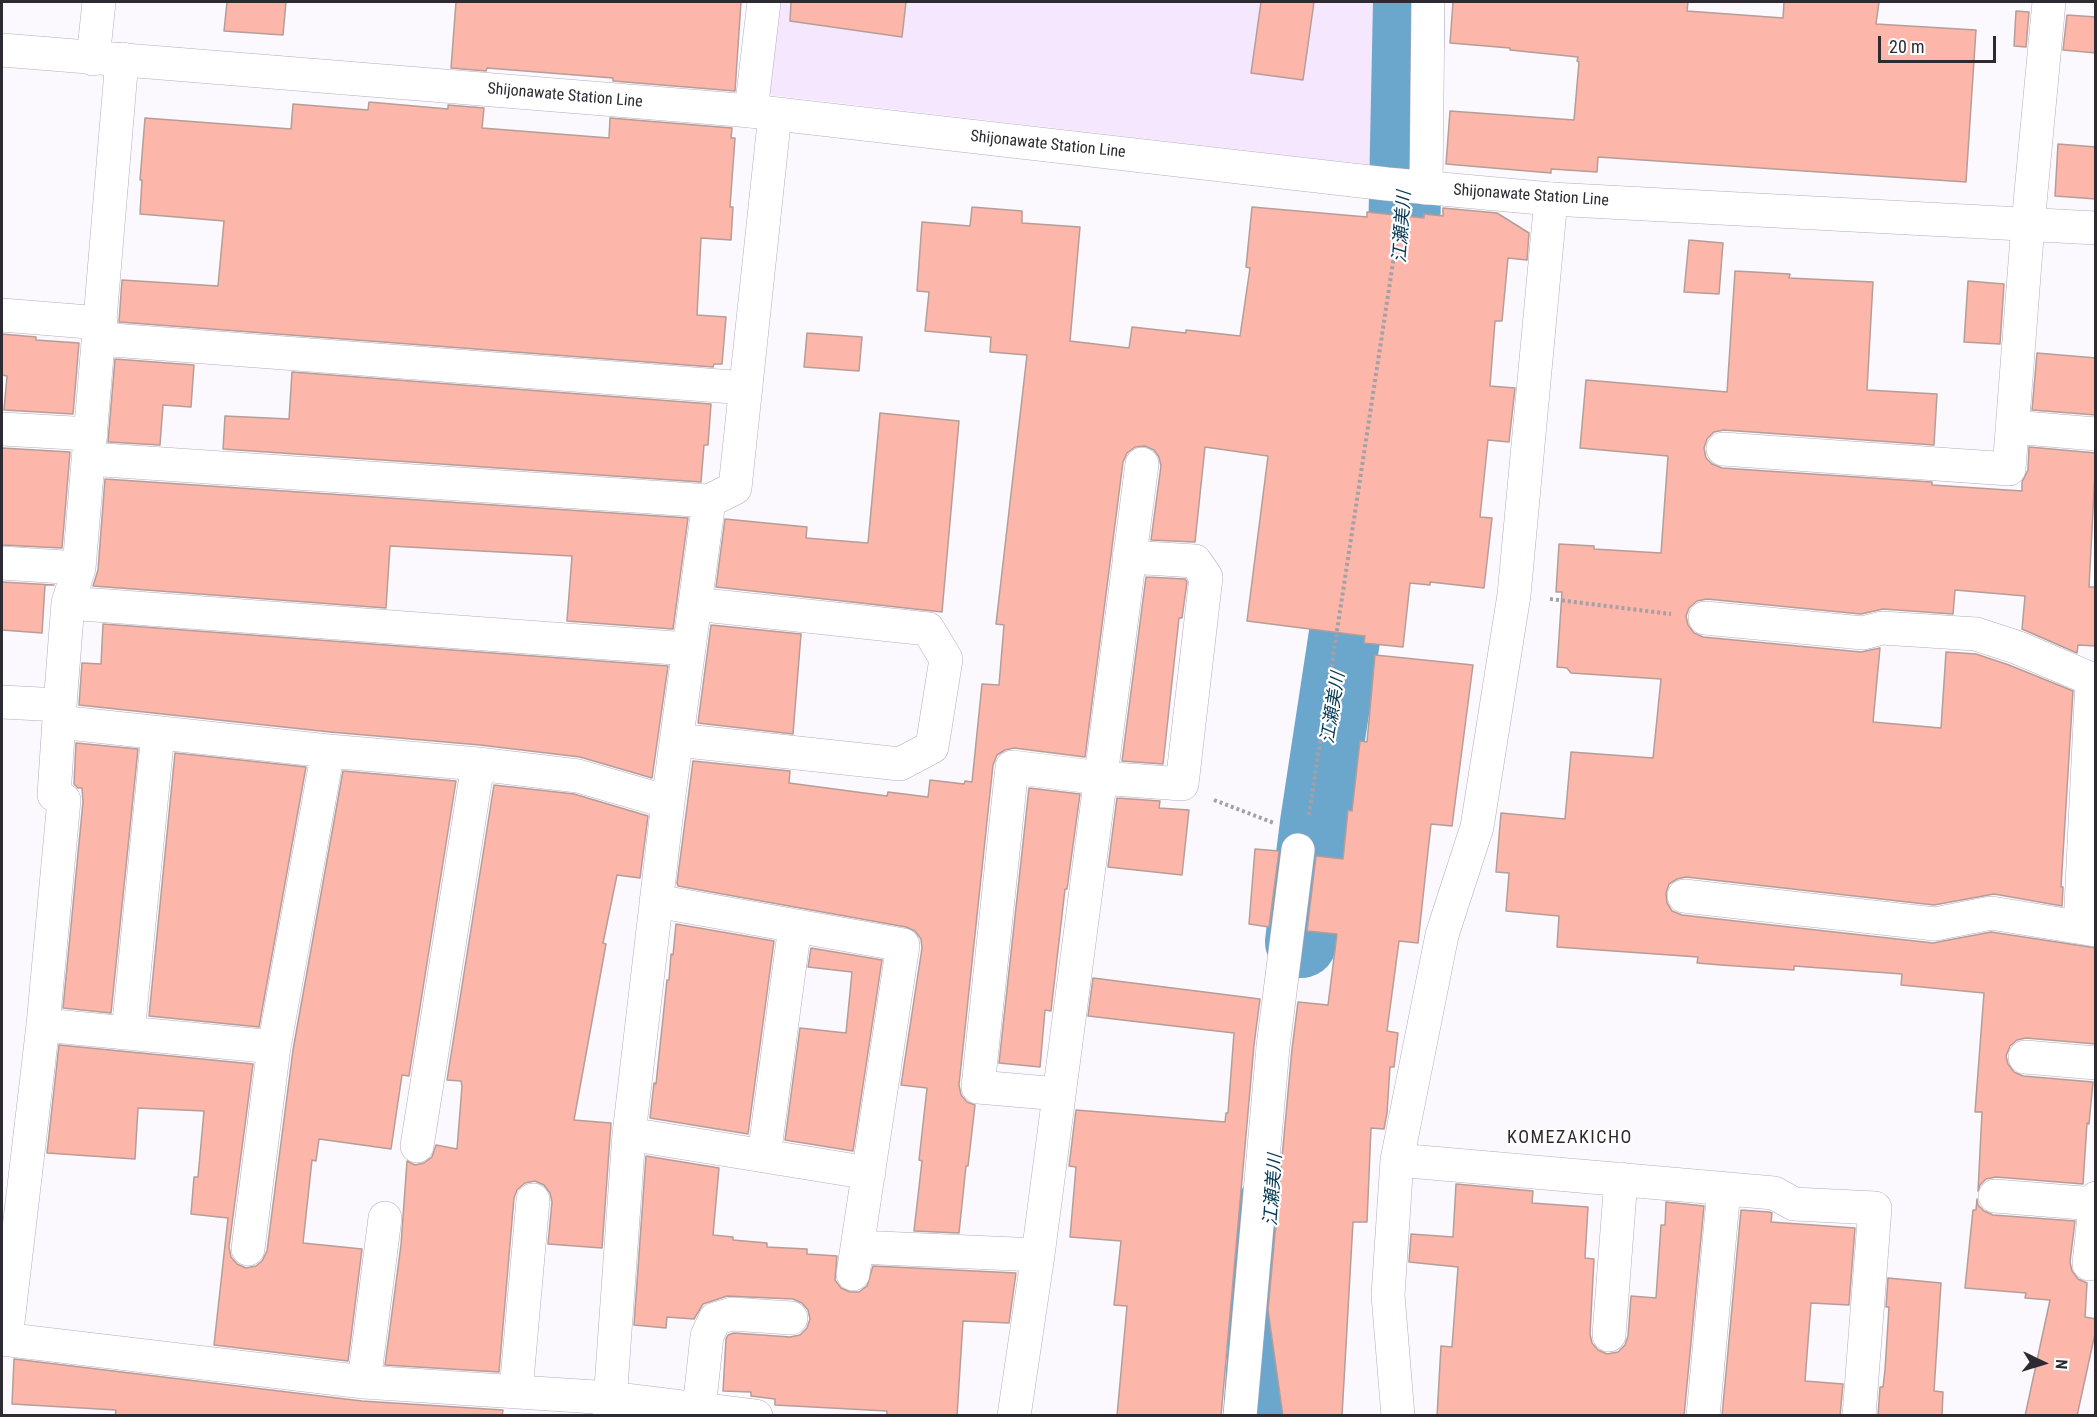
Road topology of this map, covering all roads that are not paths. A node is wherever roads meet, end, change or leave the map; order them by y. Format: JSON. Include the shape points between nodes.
{"nodes":[{"id":1,"x":99,"y":2,"type":"edge"},
{"id":2,"x":764,"y":2,"type":"edge"},
{"id":3,"x":1428,"y":2,"type":"edge"},
{"id":4,"x":2049,"y":2,"type":"edge"},
{"id":5,"x":2,"y":50,"type":"edge"},
{"id":6,"x":107,"y":59,"type":"junction"},
{"id":7,"x":763,"y":113,"type":"junction"},
{"id":8,"x":1404,"y":185,"type":"junction"},
{"id":9,"x":1551,"y":199,"type":"junction"},
{"id":10,"x":2028,"y":224,"type":"junction"},
{"id":11,"x":2096,"y":228,"type":"edge"},
{"id":12,"x":2,"y":315,"type":"edge"},
{"id":13,"x":100,"y":331,"type":"junction"},
{"id":14,"x":746,"y":388,"type":"junction"},
{"id":15,"x":2012,"y":426,"type":"junction"},
{"id":16,"x":2,"y":429,"type":"edge"},
{"id":17,"x":2096,"y":434,"type":"edge"},
{"id":18,"x":90,"y":447,"type":"junction"},
{"id":19,"x":1723,"y":449,"type":"dead end"},
{"id":20,"x":1142,"y":464,"type":"dead end"},
{"id":21,"x":709,"y":501,"type":"junction"},
{"id":22,"x":1129,"y":557,"type":"junction"},
{"id":23,"x":2,"y":563,"type":"edge"},
{"id":24,"x":80,"y":567,"type":"junction"},
{"id":25,"x":68,"y":603,"type":"junction"},
{"id":26,"x":695,"y":604,"type":"junction"},
{"id":27,"x":1705,"y":618,"type":"road end"},
{"id":28,"x":688,"y":650,"type":"junction"},
{"id":29,"x":2094,"y":681,"type":"edge"},
{"id":30,"x":2,"y":702,"type":"edge"},
{"id":31,"x":59,"y":714,"type":"junction"},
{"id":32,"x":158,"y":733,"type":"junction"},
{"id":33,"x":677,"y":740,"type":"junction"},
{"id":34,"x":328,"y":751,"type":"junction"},
{"id":35,"x":478,"y":764,"type":"junction"},
{"id":36,"x":1101,"y":778,"type":"junction"},
{"id":37,"x":668,"y":802,"type":"junction"},
{"id":38,"x":1289,"y":837,"type":"road end"},
{"id":39,"x":1684,"y":896,"type":"dead end"},
{"id":40,"x":656,"y":902,"type":"junction"},
{"id":41,"x":795,"y":926,"type":"junction"},
{"id":42,"x":2088,"y":928,"type":"edge"},
{"id":43,"x":43,"y":1025,"type":"junction"},
{"id":44,"x":128,"y":1033,"type":"junction"},
{"id":45,"x":274,"y":1047,"type":"junction"},
{"id":46,"x":2025,"y":1057,"type":"dead end"},
{"id":47,"x":2096,"y":1063,"type":"edge"},
{"id":48,"x":1059,"y":1094,"type":"junction"},
{"id":49,"x":629,"y":1134,"type":"junction"},
{"id":50,"x":417,"y":1146,"type":"dead end"},
{"id":51,"x":764,"y":1156,"type":"junction"},
{"id":52,"x":1397,"y":1160,"type":"junction"},
{"id":53,"x":869,"y":1173,"type":"junction"},
{"id":54,"x":1621,"y":1179,"type":"junction"},
{"id":55,"x":1724,"y":1189,"type":"junction"},
{"id":56,"x":1995,"y":1196,"type":"dead end"},
{"id":57,"x":2096,"y":1198,"type":"edge"},
{"id":58,"x":533,"y":1200,"type":"dead end"},
{"id":59,"x":2095,"y":1204,"type":"edge"},
{"id":60,"x":385,"y":1218,"type":"dead end"},
{"id":61,"x":248,"y":1249,"type":"dead end"},
{"id":62,"x":1038,"y":1255,"type":"junction"},
{"id":63,"x":2089,"y":1264,"type":"dead end"},
{"id":64,"x":791,"y":1318,"type":"dead end"},
{"id":65,"x":1609,"y":1335,"type":"dead end"},
{"id":66,"x":4,"y":1339,"type":"edge"},
{"id":67,"x":364,"y":1382,"type":"junction"},
{"id":68,"x":516,"y":1391,"type":"junction"},
{"id":69,"x":610,"y":1407,"type":"edge"},
{"id":70,"x":699,"y":1409,"type":"junction"},
{"id":71,"x":756,"y":1416,"type":"edge"},
{"id":72,"x":1014,"y":1416,"type":"edge"},
{"id":73,"x":1240,"y":1416,"type":"edge"},
{"id":74,"x":1398,"y":1416,"type":"edge"},
{"id":75,"x":1703,"y":1416,"type":"edge"},
{"id":76,"x":1859,"y":1416,"type":"edge"}],
"edges":[{"from":1,"to":6,"type":"street"},
{"from":2,"to":7,"type":"street"},
{"from":3,"to":8,"type":"street"},
{"from":4,"to":10,"type":"street"},
{"from":5,"to":6,"type":"street","name":"Shijonawate Station Line"},
{"from":6,"to":7,"type":"street","name":"Shijonawate Station Line"},
{"from":6,"to":13,"type":"street"},
{"from":7,"to":8,"type":"street","name":"Shijonawate Station Line"},
{"from":7,"to":14,"type":"street"},
{"from":8,"to":9,"type":"street","name":"Shijonawate Station Line"},
{"from":9,"to":10,"type":"street","name":"Shijonawate Station Line"},
{"from":9,"to":52,"type":"street","via":[[1514,594],[1478,827],[1442,935]]},
{"from":10,"to":11,"type":"street","name":"Shijonawate Station Line"},
{"from":10,"to":15,"type":"street"},
{"from":12,"to":13,"type":"street"},
{"from":13,"to":14,"type":"street"},
{"from":13,"to":18,"type":"street"},
{"from":14,"to":21,"type":"street","via":[[735,488]]},
{"from":15,"to":17,"type":"street"},
{"from":15,"to":19,"type":"street","via":[[2008,469]]},
{"from":16,"to":18,"type":"street"},
{"from":18,"to":21,"type":"street"},
{"from":18,"to":24,"type":"street"},
{"from":20,"to":22,"type":"street"},
{"from":21,"to":26,"type":"street"},
{"from":22,"to":36,"type":"street"},
{"from":22,"to":36,"type":"street","via":[[1195,561],[1206,577],[1182,784]]},
{"from":23,"to":24,"type":"street"},
{"from":24,"to":25,"type":"street"},
{"from":25,"to":28,"type":"street"},
{"from":25,"to":31,"type":"street"},
{"from":26,"to":28,"type":"street"},
{"from":26,"to":33,"type":"street","via":[[928,629],[946,659],[932,747],[900,764]]},
{"from":27,"to":29,"type":"street","via":[[1863,633],[1882,628],[1976,634]]},
{"from":28,"to":33,"type":"street"},
{"from":29,"to":42,"type":"street"},
{"from":30,"to":31,"type":"street"},
{"from":31,"to":32,"type":"street"},
{"from":31,"to":43,"type":"street","via":[[54,795],[64,800]]},
{"from":32,"to":34,"type":"street"},
{"from":32,"to":44,"type":"street"},
{"from":33,"to":37,"type":"street"},
{"from":34,"to":35,"type":"street"},
{"from":34,"to":45,"type":"street"},
{"from":35,"to":37,"type":"street","via":[[578,776]]},
{"from":35,"to":50,"type":"street"},
{"from":36,"to":48,"type":"street"},
{"from":36,"to":48,"type":"street","via":[[1012,767],[978,1088]]},
{"from":37,"to":40,"type":"street"},
{"from":38,"to":73,"type":"street"},
{"from":39,"to":42,"type":"street","via":[[1935,924],[1991,913]]},
{"from":40,"to":41,"type":"street"},
{"from":40,"to":49,"type":"street"},
{"from":41,"to":51,"type":"street"},
{"from":41,"to":53,"type":"street","via":[[903,945]]},
{"from":43,"to":44,"type":"street"},
{"from":43,"to":66,"type":"street"},
{"from":44,"to":45,"type":"street"},
{"from":45,"to":61,"type":"street"},
{"from":46,"to":47,"type":"street"},
{"from":48,"to":62,"type":"street"},
{"from":49,"to":51,"type":"street"},
{"from":49,"to":69,"type":"street"},
{"from":51,"to":53,"type":"street"},
{"from":52,"to":54,"type":"street"},
{"from":52,"to":74,"type":"street","via":[[1388,1295]]},
{"from":53,"to":62,"type":"street","via":[[855,1261]]},
{"from":54,"to":55,"type":"street"},
{"from":54,"to":65,"type":"street"},
{"from":55,"to":75,"type":"street"},
{"from":55,"to":76,"type":"street","via":[[1774,1193],[1794,1204],[1875,1208]]},
{"from":56,"to":59,"type":"street"},
{"from":57,"to":59,"type":"street"},
{"from":58,"to":68,"type":"street"},
{"from":59,"to":63,"type":"street"},
{"from":60,"to":67,"type":"street"},
{"from":62,"to":72,"type":"street"},
{"from":64,"to":70,"type":"street","via":[[732,1314],[715,1319],[707,1336]]},
{"from":66,"to":67,"type":"street"},
{"from":67,"to":68,"type":"street"},
{"from":68,"to":69,"type":"street"},
{"from":69,"to":70,"type":"street"},
{"from":70,"to":71,"type":"street"}]}
